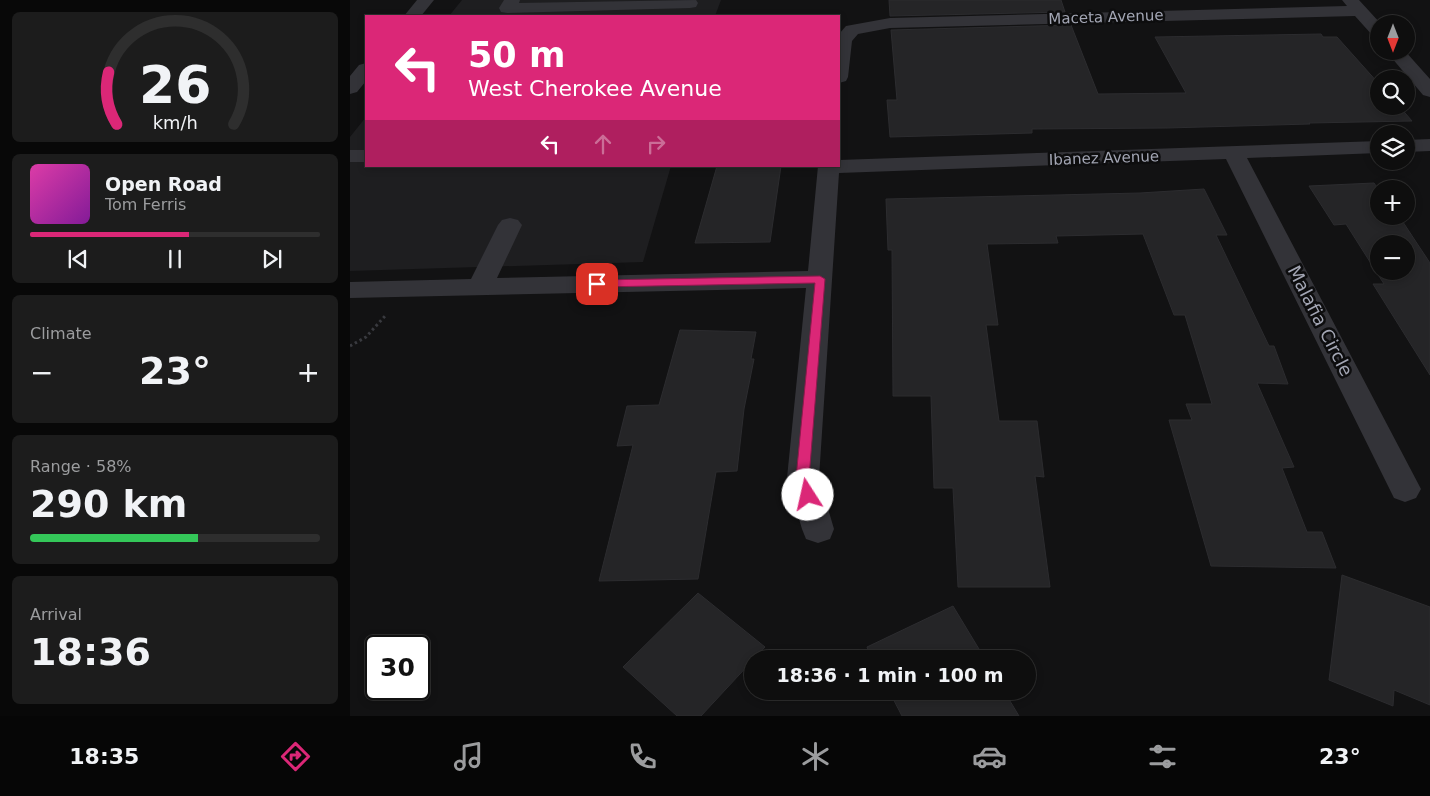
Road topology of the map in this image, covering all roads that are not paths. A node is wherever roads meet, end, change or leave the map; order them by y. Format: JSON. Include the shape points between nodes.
{"nodes":[{"id":1,"x":426,"y":0,"type":"edge"},
{"id":2,"x":512,"y":0,"type":"edge"},
{"id":3,"x":1355,"y":5,"type":"edge"},
{"id":4,"x":690,"y":6,"type":"edge"},
{"id":5,"x":413,"y":15,"type":"edge"},
{"id":6,"x":1370,"y":22,"type":"edge"},
{"id":7,"x":1403,"y":60,"type":"edge"},
{"id":8,"x":840,"y":68,"type":"edge"},
{"id":9,"x":365,"y":70,"type":"edge"},
{"id":10,"x":350,"y":88,"type":"edge"},
{"id":11,"x":1430,"y":91,"type":"edge"},
{"id":12,"x":350,"y":95,"type":"edge"},
{"id":13,"x":365,"y":95,"type":"edge"},
{"id":14,"x":1430,"y":145,"type":"edge"},
{"id":15,"x":1415,"y":146,"type":"edge"},
{"id":16,"x":1370,"y":147,"type":"edge"},
{"id":17,"x":1234,"y":154,"type":"junction"},
{"id":18,"x":350,"y":156,"type":"edge"},
{"id":19,"x":365,"y":156,"type":"edge"},
{"id":20,"x":829,"y":167,"type":"edge"},
{"id":21,"x":840,"y":167,"type":"edge"},
{"id":22,"x":510,"y":225,"type":"dead end"},
{"id":23,"x":820,"y":279,"type":"junction"},
{"id":24,"x":480,"y":286,"type":"junction"},
{"id":25,"x":350,"y":290,"type":"edge"},
{"id":26,"x":1405,"y":489,"type":"dead end"},
{"id":27,"x":818,"y":529,"type":"dead end"}],
"edges":[{"from":1,"to":5,"type":"street"},
{"from":2,"to":4,"type":"street","via":[[507,8]]},
{"from":3,"to":6,"type":"street"},
{"from":3,"to":8,"type":"street","name":"Maceta Avenue","via":[[890,23],[852,30],[843,40]]},
{"from":7,"to":11,"type":"street"},
{"from":9,"to":10,"type":"street"},
{"from":12,"to":13,"type":"street"},
{"from":14,"to":15,"type":"street"},
{"from":16,"to":17,"type":"street","name":"Ibanez Avenue"},
{"from":17,"to":21,"type":"street","name":"Ibanez Avenue"},
{"from":17,"to":26,"type":"street","name":"Malafia Circle"},
{"from":18,"to":19,"type":"street"},
{"from":20,"to":23,"type":"street"},
{"from":22,"to":24,"type":"street"},
{"from":23,"to":24,"type":"street"},
{"from":23,"to":27,"type":"street","via":[[803,478]]},
{"from":24,"to":25,"type":"street"}]}
